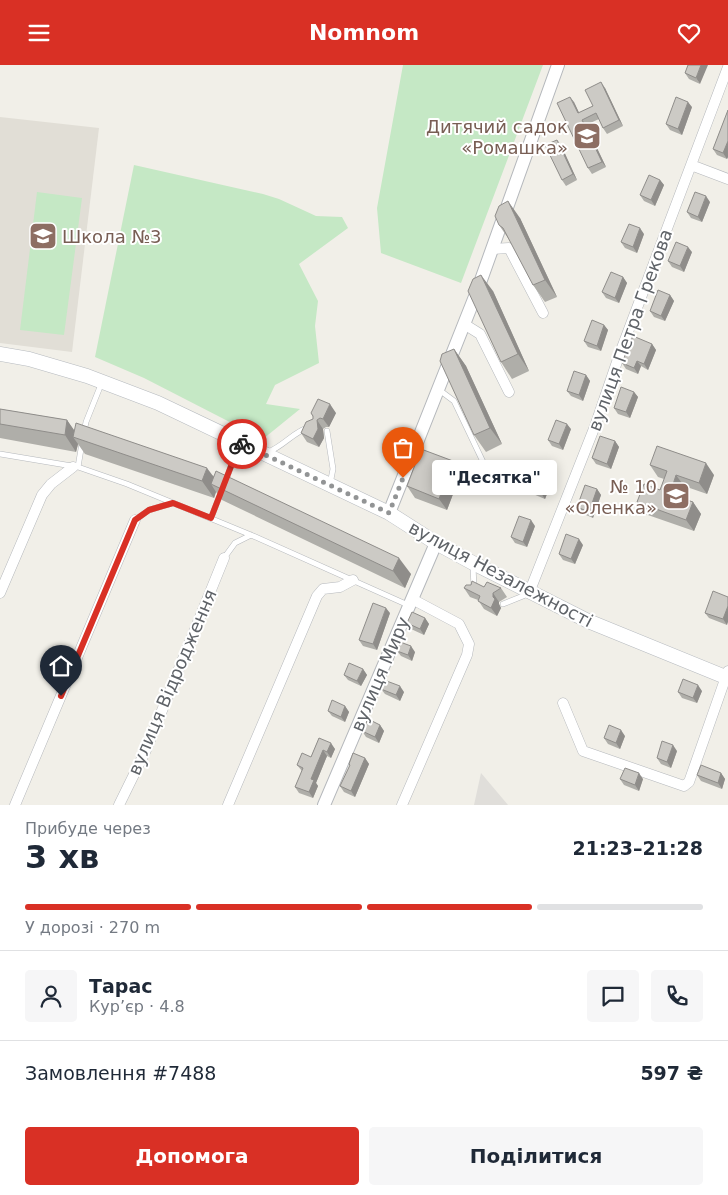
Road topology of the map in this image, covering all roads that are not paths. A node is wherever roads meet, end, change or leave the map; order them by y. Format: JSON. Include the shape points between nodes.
{"nodes":[{"id":1,"x":558,"y":65,"type":"edge"},
{"id":2,"x":728,"y":67,"type":"edge"},
{"id":3,"x":691,"y":165,"type":"junction"},
{"id":4,"x":728,"y":179,"type":"edge"},
{"id":5,"x":492,"y":249,"type":"junction"},
{"id":6,"x":542,"y":313,"type":"dead end"},
{"id":7,"x":464,"y":324,"type":"junction"},
{"id":8,"x":0,"y":354,"type":"edge"},
{"id":9,"x":102,"y":381,"type":"junction"},
{"id":10,"x":438,"y":389,"type":"junction"},
{"id":11,"x":509,"y":392,"type":"dead end"},
{"id":12,"x":315,"y":425,"type":"edge"},
{"id":13,"x":327,"y":431,"type":"dead end"},
{"id":14,"x":240,"y":443,"type":"junction"},
{"id":15,"x":0,"y":454,"type":"edge"},
{"id":16,"x":263,"y":454,"type":"junction"},
{"id":17,"x":486,"y":466,"type":"dead end"},
{"id":18,"x":75,"y":467,"type":"junction"},
{"id":19,"x":330,"y":487,"type":"junction"},
{"id":20,"x":173,"y":503,"type":"junction"},
{"id":21,"x":389,"y":513,"type":"junction"},
{"id":22,"x":211,"y":518,"type":"junction"},
{"id":23,"x":135,"y":520,"type":"joint"},
{"id":24,"x":251,"y":535,"type":"junction"},
{"id":25,"x":436,"y":543,"type":"junction"},
{"id":26,"x":224,"y":558,"type":"joint"},
{"id":27,"x":473,"y":563,"type":"junction"},
{"id":28,"x":353,"y":579,"type":"junction"},
{"id":29,"x":474,"y":590,"type":"edge"},
{"id":30,"x":0,"y":593,"type":"edge"},
{"id":31,"x":530,"y":593,"type":"junction"},
{"id":32,"x":411,"y":602,"type":"junction"},
{"id":33,"x":503,"y":604,"type":"dead end"},
{"id":34,"x":727,"y":675,"type":"edge"},
{"id":35,"x":563,"y":703,"type":"dead end"},
{"id":36,"x":15,"y":805,"type":"edge"},
{"id":37,"x":120,"y":805,"type":"edge"},
{"id":38,"x":228,"y":805,"type":"edge"},
{"id":39,"x":324,"y":805,"type":"edge"},
{"id":40,"x":402,"y":805,"type":"edge"}],
"edges":[{"from":1,"to":5,"type":"street"},
{"from":2,"to":3,"type":"street","name":"вулиця Петра Грекова"},
{"from":3,"to":4,"type":"street"},
{"from":3,"to":31,"type":"street","name":"вулиця Петра Грекова"},
{"from":5,"to":6,"type":"street","via":[[510,248]]},
{"from":5,"to":7,"type":"street"},
{"from":7,"to":10,"type":"street"},
{"from":7,"to":11,"type":"street","via":[[480,334]]},
{"from":8,"to":9,"type":"main road","name":"вулиця Незалежності"},
{"from":9,"to":14,"type":"main road","name":"вулиця Незалежності","via":[[158,403]]},
{"from":9,"to":18,"type":"lane","via":[[86,422]]},
{"from":10,"to":17,"type":"lane","via":[[454,401]]},
{"from":10,"to":21,"type":"street"},
{"from":12,"to":16,"type":"lane","via":[[301,429]]},
{"from":13,"to":19,"type":"lane","via":[[333,469]]},
{"from":14,"to":16,"type":"main road","name":"вулиця Незалежності"},
{"from":14,"to":22,"type":"lane"},
{"from":15,"to":18,"type":"lane"},
{"from":16,"to":19,"type":"main road","name":"вулиця Незалежності"},
{"from":18,"to":20,"type":"lane"},
{"from":18,"to":30,"type":"street","via":[[51,484],[42,495]]},
{"from":19,"to":21,"type":"main road","name":"вулиця Незалежності"},
{"from":20,"to":22,"type":"lane"},
{"from":20,"to":23,"type":"lane","via":[[149,510]]},
{"from":21,"to":25,"type":"main road","name":"вулиця Незалежності"},
{"from":22,"to":24,"type":"lane"},
{"from":23,"to":36,"type":"street"},
{"from":24,"to":26,"type":"lane","via":[[235,543]]},
{"from":24,"to":28,"type":"lane"},
{"from":25,"to":27,"type":"main road","name":"вулиця Незалежності"},
{"from":25,"to":32,"type":"street","name":"вулиця Миру"},
{"from":26,"to":37,"type":"street","name":"вулиця Відродження","via":[[146,750]]},
{"from":27,"to":29,"type":"lane"},
{"from":27,"to":31,"type":"main road","name":"вулиця Незалежності"},
{"from":28,"to":32,"type":"lane"},
{"from":28,"to":38,"type":"street","via":[[340,587],[323,589],[317,596]]},
{"from":31,"to":33,"type":"lane"},
{"from":31,"to":34,"type":"main road","name":"вулиця Незалежності","via":[[588,621]]},
{"from":32,"to":39,"type":"street","name":"вулиця Миру"},
{"from":32,"to":40,"type":"street","via":[[459,624],[469,644]]},
{"from":34,"to":35,"type":"street","via":[[689,782],[684,786],[583,751]]}]}
